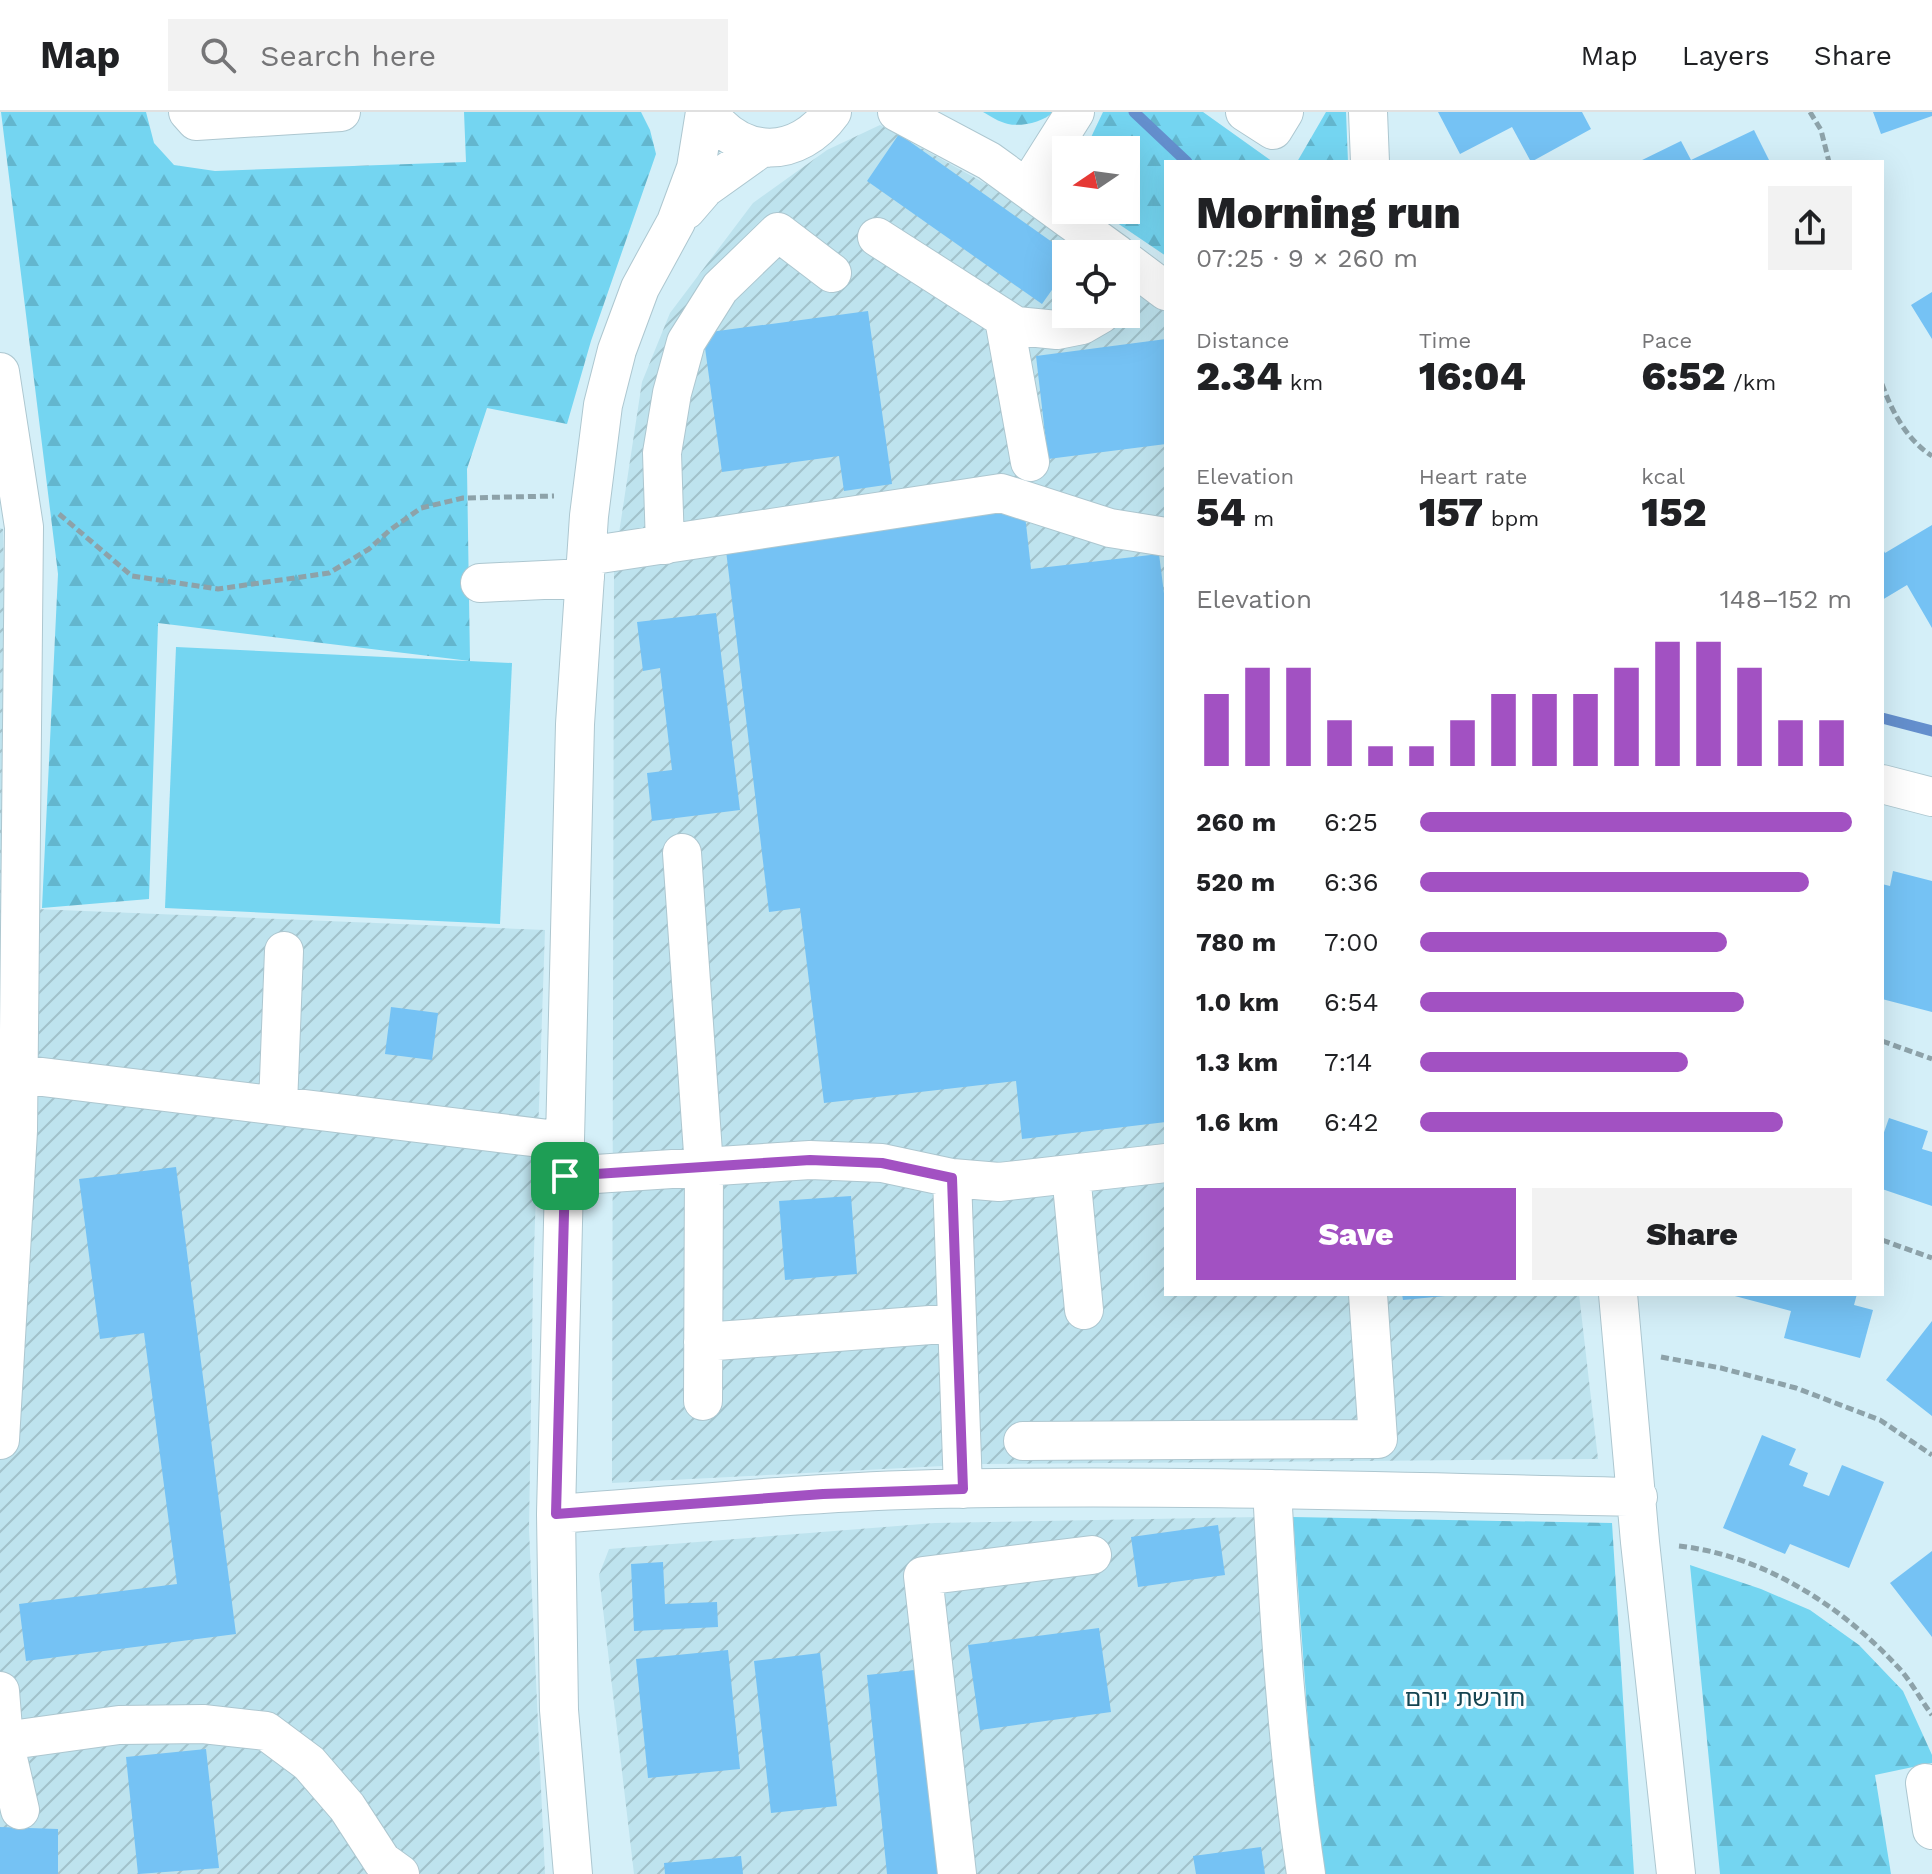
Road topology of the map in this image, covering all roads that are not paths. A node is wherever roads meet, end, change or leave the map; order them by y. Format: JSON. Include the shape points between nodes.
{"nodes":[{"id":1,"x":188,"y":112,"type":"edge"},
{"id":2,"x":341,"y":112,"type":"edge"},
{"id":3,"x":706,"y":112,"type":"edge"},
{"id":4,"x":832,"y":112,"type":"edge"},
{"id":5,"x":897,"y":112,"type":"edge"},
{"id":6,"x":1075,"y":112,"type":"edge"},
{"id":7,"x":1245,"y":112,"type":"edge"},
{"id":8,"x":1284,"y":112,"type":"edge"},
{"id":9,"x":1368,"y":112,"type":"edge"},
{"id":10,"x":761,"y":148,"type":"junction"},
{"id":11,"x":1370,"y":160,"type":"edge"},
{"id":12,"x":1027,"y":188,"type":"junction"},
{"id":13,"x":676,"y":222,"type":"junction"},
{"id":14,"x":877,"y":237,"type":"dead end"},
{"id":15,"x":1098,"y":240,"type":"edge"},
{"id":16,"x":832,"y":273,"type":"dead end"},
{"id":17,"x":1004,"y":319,"type":"junction"},
{"id":18,"x":1067,"y":328,"type":"edge"},
{"id":19,"x":0,"y":372,"type":"edge"},
{"id":20,"x":1030,"y":462,"type":"dead end"},
{"id":21,"x":1164,"y":537,"type":"edge"},
{"id":22,"x":665,"y":545,"type":"junction"},
{"id":23,"x":586,"y":567,"type":"junction"},
{"id":24,"x":480,"y":583,"type":"dead end"},
{"id":25,"x":1884,"y":785,"type":"edge"},
{"id":26,"x":1932,"y":797,"type":"edge"},
{"id":27,"x":682,"y":853,"type":"dead end"},
{"id":28,"x":284,"y":951,"type":"dead end"},
{"id":29,"x":18,"y":1074,"type":"junction"},
{"id":30,"x":278,"y":1105,"type":"junction"},
{"id":31,"x":565,"y":1158,"type":"junction"},
{"id":32,"x":1164,"y":1163,"type":"edge"},
{"id":33,"x":704,"y":1167,"type":"junction"},
{"id":34,"x":1071,"y":1174,"type":"junction"},
{"id":35,"x":952,"y":1178,"type":"junction"},
{"id":36,"x":1368,"y":1296,"type":"edge"},
{"id":37,"x":1618,"y":1296,"type":"edge"},
{"id":38,"x":1084,"y":1310,"type":"dead end"},
{"id":39,"x":957,"y":1323,"type":"junction"},
{"id":40,"x":703,"y":1342,"type":"junction"},
{"id":41,"x":2,"y":1362,"type":"edge"},
{"id":42,"x":703,"y":1401,"type":"dead end"},
{"id":43,"x":0,"y":1440,"type":"edge"},
{"id":44,"x":1023,"y":1441,"type":"dead end"},
{"id":45,"x":963,"y":1489,"type":"junction"},
{"id":46,"x":1272,"y":1489,"type":"junction"},
{"id":47,"x":1638,"y":1497,"type":"junction"},
{"id":48,"x":556,"y":1514,"type":"junction"},
{"id":49,"x":1092,"y":1555,"type":"dead end"},
{"id":50,"x":0,"y":1691,"type":"edge"},
{"id":51,"x":4,"y":1741,"type":"junction"},
{"id":52,"x":1925,"y":1783,"type":"dead end"},
{"id":53,"x":20,"y":1810,"type":"dead end"},
{"id":54,"x":1932,"y":1830,"type":"edge"},
{"id":55,"x":400,"y":1874,"type":"edge"},
{"id":56,"x":573,"y":1874,"type":"edge"},
{"id":57,"x":957,"y":1874,"type":"edge"},
{"id":58,"x":1306,"y":1874,"type":"edge"},
{"id":59,"x":1676,"y":1874,"type":"edge"}],
"edges":[{"from":1,"to":2,"type":"street","via":[[196,121]]},
{"from":3,"to":10,"type":"street","via":[[738,141]]},
{"from":3,"to":13,"type":"street","via":[[696,168]]},
{"from":4,"to":10,"type":"street","via":[[805,139]]},
{"from":5,"to":12,"type":"street","via":[[989,161]]},
{"from":6,"to":12,"type":"street"},
{"from":7,"to":8,"type":"street","via":[[1273,130]]},
{"from":9,"to":11,"type":"street"},
{"from":10,"to":13,"type":"street","via":[[705,188]]},
{"from":12,"to":15,"type":"street"},
{"from":13,"to":23,"type":"street","via":[[640,288],[617,350],[603,405]]},
{"from":14,"to":17,"type":"street"},
{"from":16,"to":22,"type":"street","via":[[778,232],[720,288],[686,342],[662,453]]},
{"from":17,"to":18,"type":"street","via":[[1016,326]]},
{"from":17,"to":20,"type":"street"},
{"from":19,"to":29,"type":"street","via":[[24,527]]},
{"from":21,"to":22,"type":"street","via":[[1110,528],[1001,493]]},
{"from":22,"to":23,"type":"street"},
{"from":23,"to":24,"type":"street"},
{"from":23,"to":31,"type":"street","via":[[575,724]]},
{"from":25,"to":26,"type":"street"},
{"from":27,"to":33,"type":"street"},
{"from":28,"to":30,"type":"street"},
{"from":29,"to":30,"type":"street"},
{"from":29,"to":41,"type":"street"},
{"from":30,"to":31,"type":"street"},
{"from":31,"to":33,"type":"street"},
{"from":31,"to":48,"type":"street"},
{"from":32,"to":34,"type":"street"},
{"from":33,"to":35,"type":"street","via":[[810,1160],[882,1163]]},
{"from":33,"to":40,"type":"street"},
{"from":34,"to":35,"type":"street","via":[[999,1182]]},
{"from":34,"to":38,"type":"street"},
{"from":35,"to":39,"type":"street"},
{"from":36,"to":44,"type":"street","via":[[1378,1439]]},
{"from":37,"to":47,"type":"street"},
{"from":39,"to":40,"type":"street"},
{"from":39,"to":45,"type":"street"},
{"from":40,"to":42,"type":"street"},
{"from":41,"to":43,"type":"street"},
{"from":45,"to":46,"type":"street"},
{"from":45,"to":48,"type":"street"},
{"from":46,"to":47,"type":"street"},
{"from":46,"to":58,"type":"street","via":[[1279,1616]]},
{"from":47,"to":59,"type":"street"},
{"from":48,"to":56,"type":"street","via":[[559,1710]]},
{"from":49,"to":57,"type":"street","via":[[923,1576]]},
{"from":50,"to":51,"type":"street"},
{"from":51,"to":53,"type":"street"},
{"from":51,"to":55,"type":"street","via":[[119,1725],[203,1724],[266,1731],[309,1763],[347,1807],[382,1861]]},
{"from":52,"to":54,"type":"street"}]}
